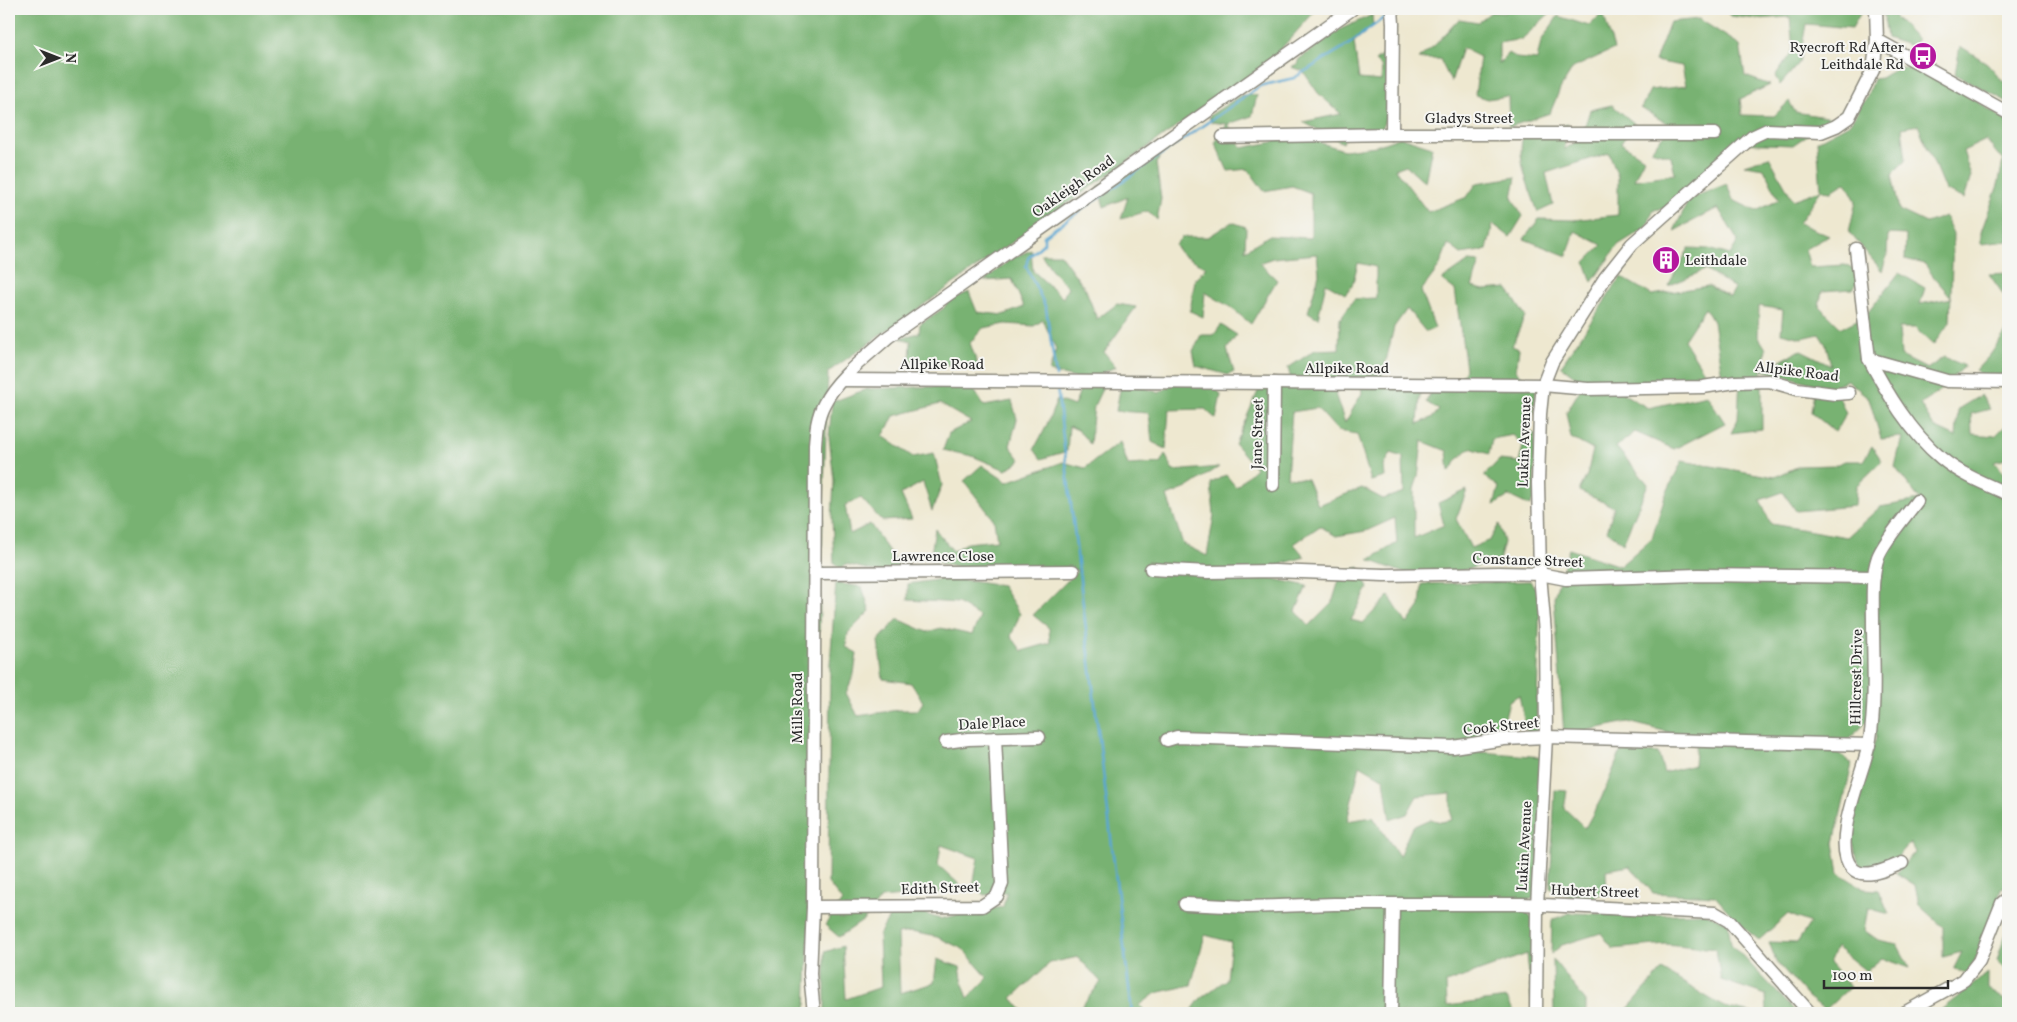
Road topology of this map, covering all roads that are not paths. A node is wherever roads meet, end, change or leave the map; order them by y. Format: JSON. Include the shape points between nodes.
{"nodes":[{"id":1,"x":1352,"y":9,"type":"edge"},
{"id":2,"x":1392,"y":9,"type":"edge"},
{"id":3,"x":1876,"y":9,"type":"edge"},
{"id":4,"x":1876,"y":40,"type":"junction"},
{"id":5,"x":2008,"y":113,"type":"edge"},
{"id":6,"x":1392,"y":134,"type":"junction"},
{"id":7,"x":1715,"y":134,"type":"dead end"},
{"id":8,"x":1223,"y":137,"type":"dead end"},
{"id":9,"x":1856,"y":248,"type":"dead end"},
{"id":10,"x":1869,"y":359,"type":"junction"},
{"id":11,"x":842,"y":380,"type":"junction"},
{"id":12,"x":2008,"y":382,"type":"edge"},
{"id":13,"x":1274,"y":383,"type":"junction"},
{"id":14,"x":1542,"y":386,"type":"junction"},
{"id":15,"x":1849,"y":393,"type":"dead end"},
{"id":16,"x":824,"y":403,"type":"joint"},
{"id":17,"x":1273,"y":485,"type":"dead end"},
{"id":18,"x":2008,"y":494,"type":"edge"},
{"id":19,"x":1917,"y":501,"type":"dead end"},
{"id":20,"x":1151,"y":570,"type":"dead end"},
{"id":21,"x":1073,"y":571,"type":"dead end"},
{"id":22,"x":814,"y":573,"type":"junction"},
{"id":23,"x":1540,"y":574,"type":"junction"},
{"id":24,"x":1874,"y":577,"type":"junction"},
{"id":25,"x":1038,"y":737,"type":"dead end"},
{"id":26,"x":1546,"y":737,"type":"junction"},
{"id":27,"x":995,"y":738,"type":"junction"},
{"id":28,"x":1167,"y":740,"type":"dead end"},
{"id":29,"x":946,"y":742,"type":"dead end"},
{"id":30,"x":1869,"y":745,"type":"junction"},
{"id":31,"x":1902,"y":863,"type":"dead end"},
{"id":32,"x":2008,"y":898,"type":"edge"},
{"id":33,"x":1185,"y":904,"type":"dead end"},
{"id":34,"x":1393,"y":905,"type":"junction"},
{"id":35,"x":1537,"y":906,"type":"junction"},
{"id":36,"x":813,"y":907,"type":"junction"},
{"id":37,"x":814,"y":1013,"type":"edge"},
{"id":38,"x":1391,"y":1013,"type":"edge"},
{"id":39,"x":1536,"y":1013,"type":"edge"},
{"id":40,"x":1810,"y":1013,"type":"edge"},
{"id":41,"x":1904,"y":1013,"type":"edge"}],
"edges":[{"from":1,"to":11,"type":"street","name":"Oakleigh Road","via":[[888,337]]},
{"from":2,"to":6,"type":"street"},
{"from":3,"to":4,"type":"street","name":"Lukin Avenue"},
{"from":4,"to":5,"type":"street"},
{"from":4,"to":14,"type":"street","name":"Lukin Avenue","via":[[1873,70],[1850,117],[1822,132],[1766,130],[1752,137],[1632,244],[1605,278],[1557,353]]},
{"from":6,"to":7,"type":"street","name":"Gladys Street"},
{"from":6,"to":8,"type":"street","name":"Gladys Street"},
{"from":9,"to":10,"type":"street"},
{"from":10,"to":12,"type":"street","via":[[1947,381]]},
{"from":10,"to":18,"type":"street","via":[[1911,426],[1941,458]]},
{"from":11,"to":13,"type":"street","name":"Allpike Road"},
{"from":11,"to":16,"type":"street","name":"Oakleigh Road"},
{"from":13,"to":14,"type":"street","name":"Allpike Road"},
{"from":13,"to":17,"type":"street","name":"Jane Street"},
{"from":14,"to":15,"type":"street","name":"Allpike Road","via":[[1703,388],[1735,382],[1769,382],[1797,389]]},
{"from":14,"to":23,"type":"street","name":"Lukin Avenue","via":[[1538,483]]},
{"from":16,"to":22,"type":"street","name":"Mills Road","via":[[817,422],[815,445]]},
{"from":19,"to":24,"type":"street","name":"Hillcrest Drive","via":[[1878,557]]},
{"from":20,"to":23,"type":"street","name":"Constance Street","via":[[1384,575]]},
{"from":21,"to":22,"type":"street","name":"Lawrence Close"},
{"from":22,"to":36,"type":"street","name":"Mills Road"},
{"from":23,"to":24,"type":"street","name":"Constance Street","via":[[1566,579],[1699,575]]},
{"from":23,"to":26,"type":"street","name":"Lukin Avenue","via":[[1545,633]]},
{"from":24,"to":30,"type":"street","name":"Hillcrest Drive","via":[[1874,715]]},
{"from":25,"to":27,"type":"street","name":"Dale Place"},
{"from":26,"to":28,"type":"street","name":"Cook Street","via":[[1504,739],[1453,748],[1177,737]]},
{"from":26,"to":30,"type":"street","name":"Cook Street"},
{"from":26,"to":35,"type":"street","name":"Lukin Avenue"},
{"from":27,"to":29,"type":"street","name":"Dale Place"},
{"from":27,"to":36,"type":"street","name":"Edith Street","via":[[1002,884],[997,896],[982,906]]},
{"from":30,"to":31,"type":"street","name":"Hillcrest Drive","via":[[1846,824],[1846,857],[1852,869],[1865,874]]},
{"from":32,"to":41,"type":"street","via":[[2002,903],[1978,960],[1964,980]]},
{"from":33,"to":34,"type":"street","name":"Hubert Street","via":[[1247,907]]},
{"from":34,"to":35,"type":"street","name":"Hubert Street"},
{"from":34,"to":38,"type":"street"},
{"from":35,"to":39,"type":"street","name":"Lukin Avenue"},
{"from":35,"to":40,"type":"street","name":"Hubert Street","via":[[1715,912],[1729,921]]},
{"from":36,"to":37,"type":"street","name":"Mills Road","via":[[810,974]]}]}
